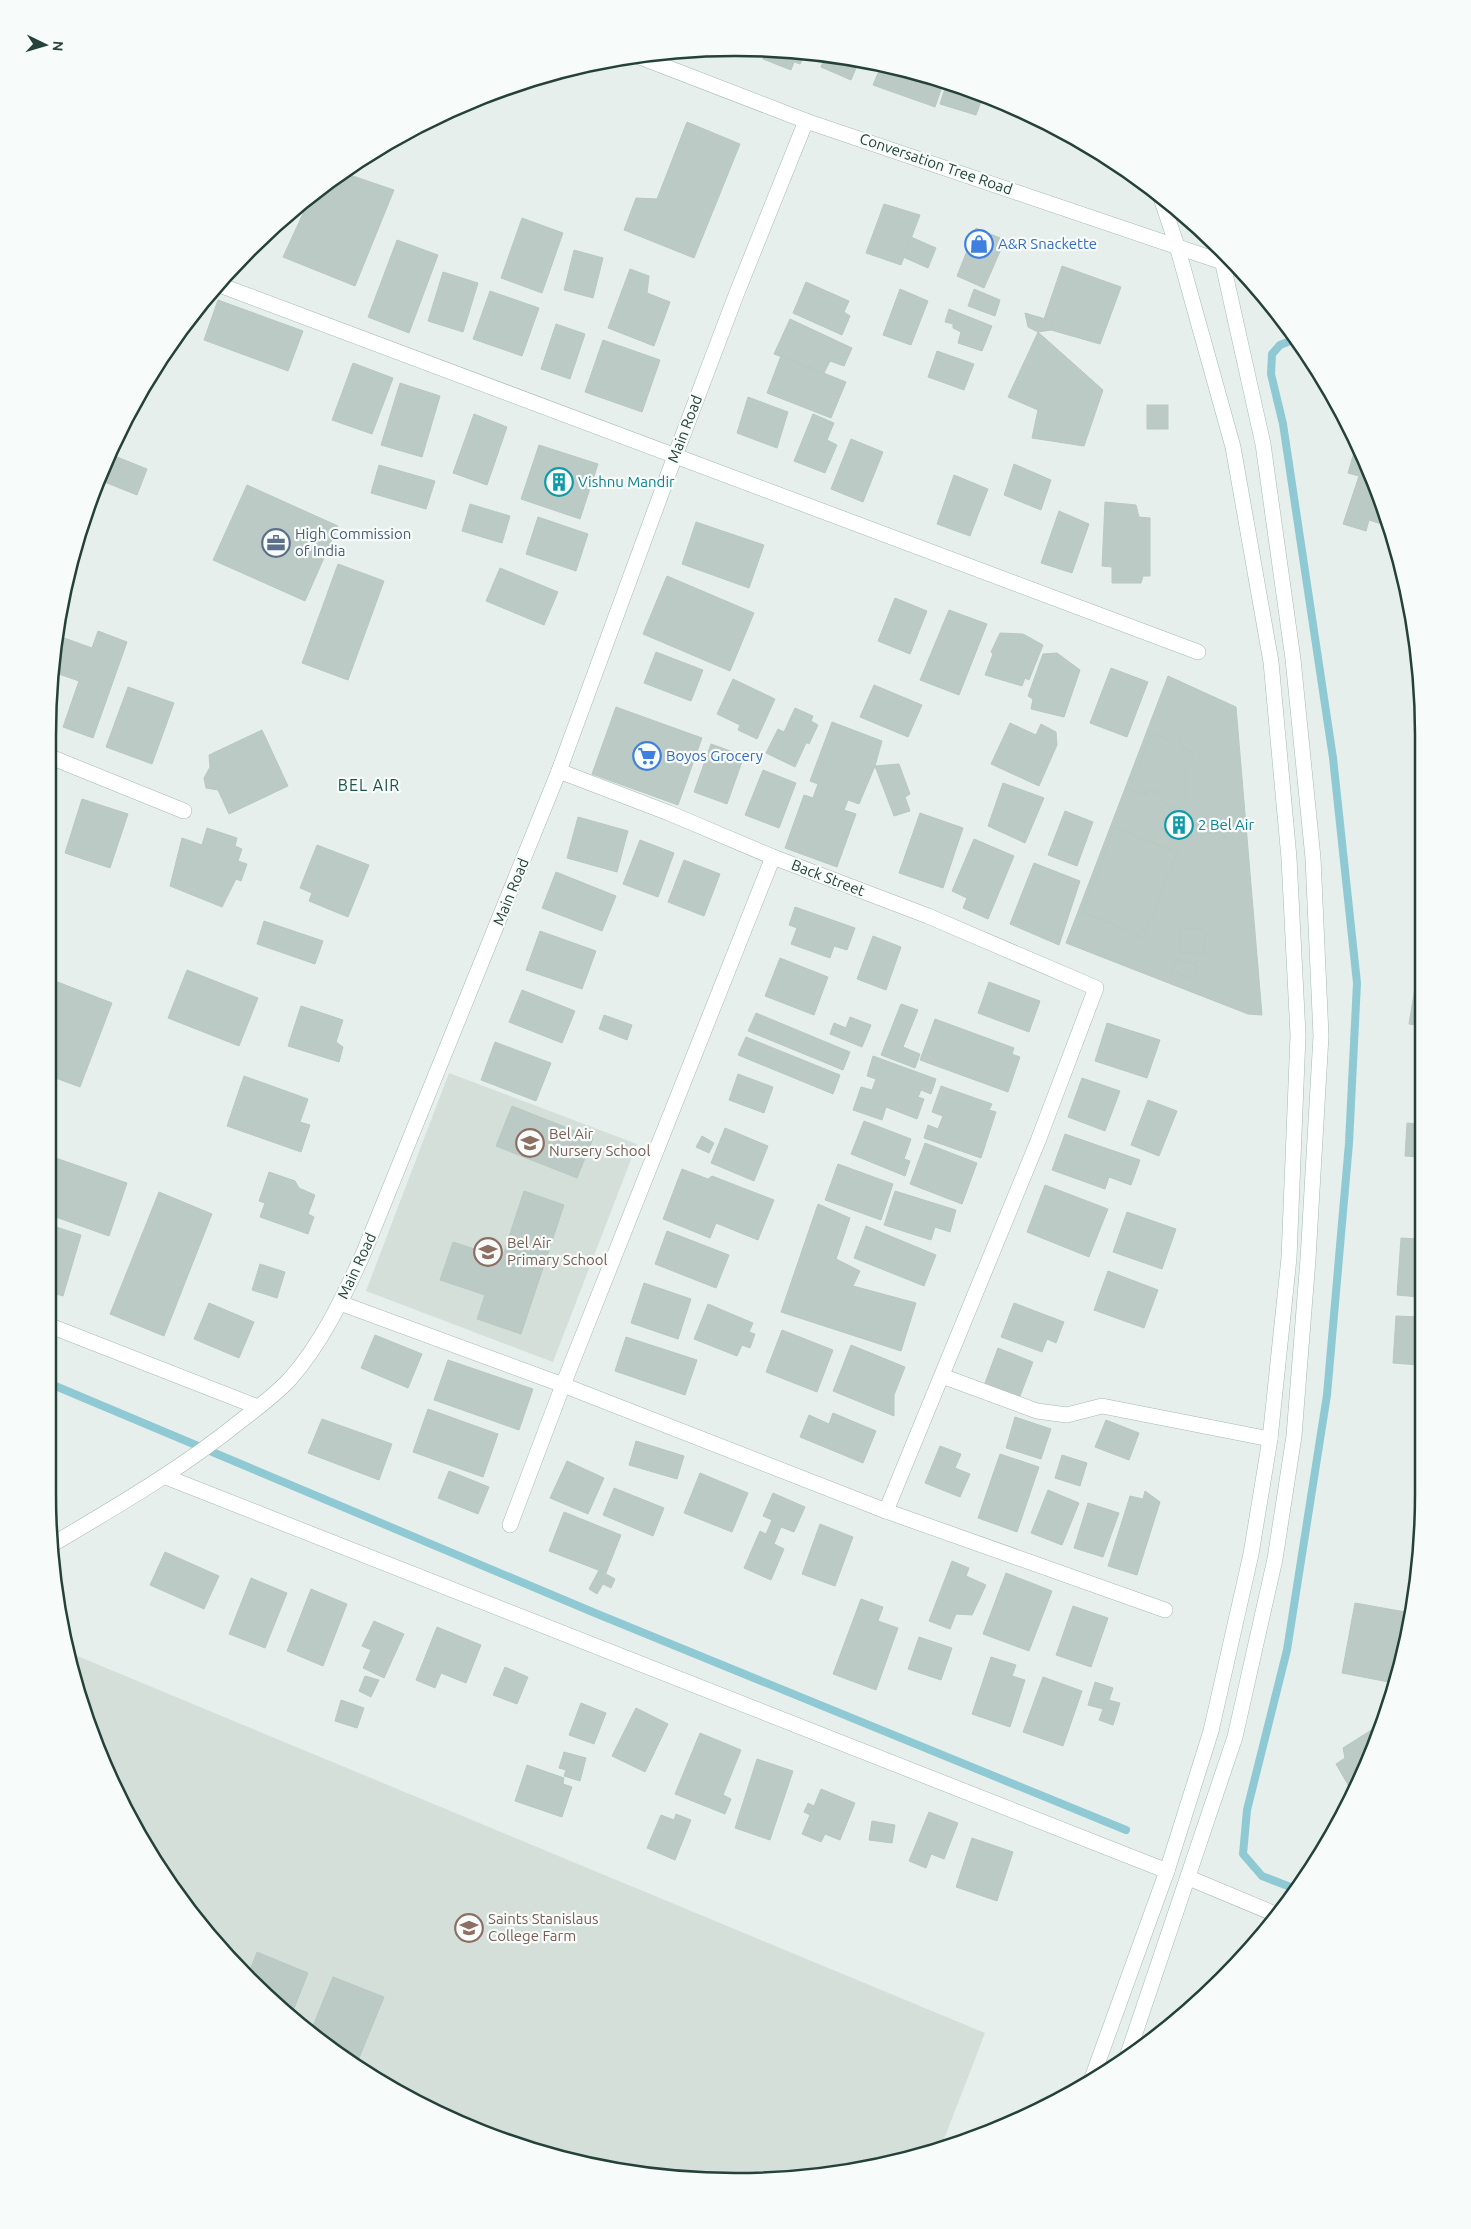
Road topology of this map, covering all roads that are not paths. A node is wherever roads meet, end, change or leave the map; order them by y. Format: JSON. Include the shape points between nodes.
{"nodes":[{"id":1,"x":652,"y":62,"type":"edge"},
{"id":2,"x":806,"y":121,"type":"junction"},
{"id":3,"x":1165,"y":211,"type":"edge"},
{"id":4,"x":1178,"y":246,"type":"junction"},
{"id":5,"x":1219,"y":258,"type":"edge"},
{"id":6,"x":1228,"y":268,"type":"edge"},
{"id":7,"x":226,"y":287,"type":"edge"},
{"id":8,"x":675,"y":456,"type":"junction"},
{"id":9,"x":1198,"y":652,"type":"dead end"},
{"id":10,"x":56,"y":759,"type":"edge"},
{"id":11,"x":559,"y":771,"type":"junction"},
{"id":12,"x":184,"y":811,"type":"dead end"},
{"id":13,"x":773,"y":857,"type":"junction"},
{"id":14,"x":340,"y":1303,"type":"junction"},
{"id":15,"x":56,"y":1328,"type":"edge"},
{"id":16,"x":942,"y":1376,"type":"junction"},
{"id":17,"x":563,"y":1385,"type":"junction"},
{"id":18,"x":258,"y":1407,"type":"junction"},
{"id":19,"x":1270,"y":1439,"type":"junction"},
{"id":20,"x":166,"y":1476,"type":"junction"},
{"id":21,"x":886,"y":1511,"type":"junction"},
{"id":22,"x":510,"y":1525,"type":"dead end"},
{"id":23,"x":58,"y":1541,"type":"edge"},
{"id":24,"x":1166,"y":1610,"type":"dead end"},
{"id":25,"x":1166,"y":1870,"type":"junction"},
{"id":26,"x":1189,"y":1878,"type":"junction"},
{"id":27,"x":1270,"y":1912,"type":"edge"},
{"id":28,"x":1131,"y":2045,"type":"edge"},
{"id":29,"x":1095,"y":2069,"type":"edge"}],
"edges":[{"from":1,"to":2,"type":"street","name":"Conversation Tree Road"},
{"from":2,"to":4,"type":"street","name":"Conversation Tree Road"},
{"from":2,"to":8,"type":"street","name":"Main Road"},
{"from":3,"to":4,"type":"street"},
{"from":4,"to":5,"type":"street","name":"Conversation Tree Road"},
{"from":4,"to":19,"type":"street","via":[[1233,447],[1270,662],[1289,858],[1298,1035],[1289,1258]]},
{"from":6,"to":26,"type":"street","via":[[1263,444],[1294,659],[1313,858],[1320,1036],[1295,1426],[1277,1550],[1235,1737]]},
{"from":7,"to":8,"type":"street"},
{"from":8,"to":9,"type":"street"},
{"from":8,"to":11,"type":"street","name":"Main Road"},
{"from":10,"to":12,"type":"street"},
{"from":11,"to":13,"type":"street","name":"Back Street"},
{"from":11,"to":14,"type":"street","name":"Main Road","via":[[364,1252]]},
{"from":13,"to":16,"type":"street","name":"Back Street","via":[[928,916],[1096,988],[1038,1141]]},
{"from":13,"to":17,"type":"street"},
{"from":14,"to":17,"type":"street"},
{"from":14,"to":18,"type":"street","name":"Main Road","via":[[289,1380]]},
{"from":15,"to":18,"type":"street"},
{"from":16,"to":19,"type":"street","via":[[1037,1411],[1067,1415],[1102,1406]]},
{"from":16,"to":21,"type":"street"},
{"from":17,"to":21,"type":"street"},
{"from":17,"to":22,"type":"street"},
{"from":18,"to":20,"type":"street","name":"Main Road"},
{"from":19,"to":25,"type":"street","via":[[1251,1554],[1211,1731]]},
{"from":20,"to":23,"type":"street","name":"Main Road"},
{"from":20,"to":25,"type":"street"},
{"from":21,"to":24,"type":"street"},
{"from":25,"to":29,"type":"street"},
{"from":26,"to":27,"type":"street"},
{"from":26,"to":28,"type":"street"}]}
